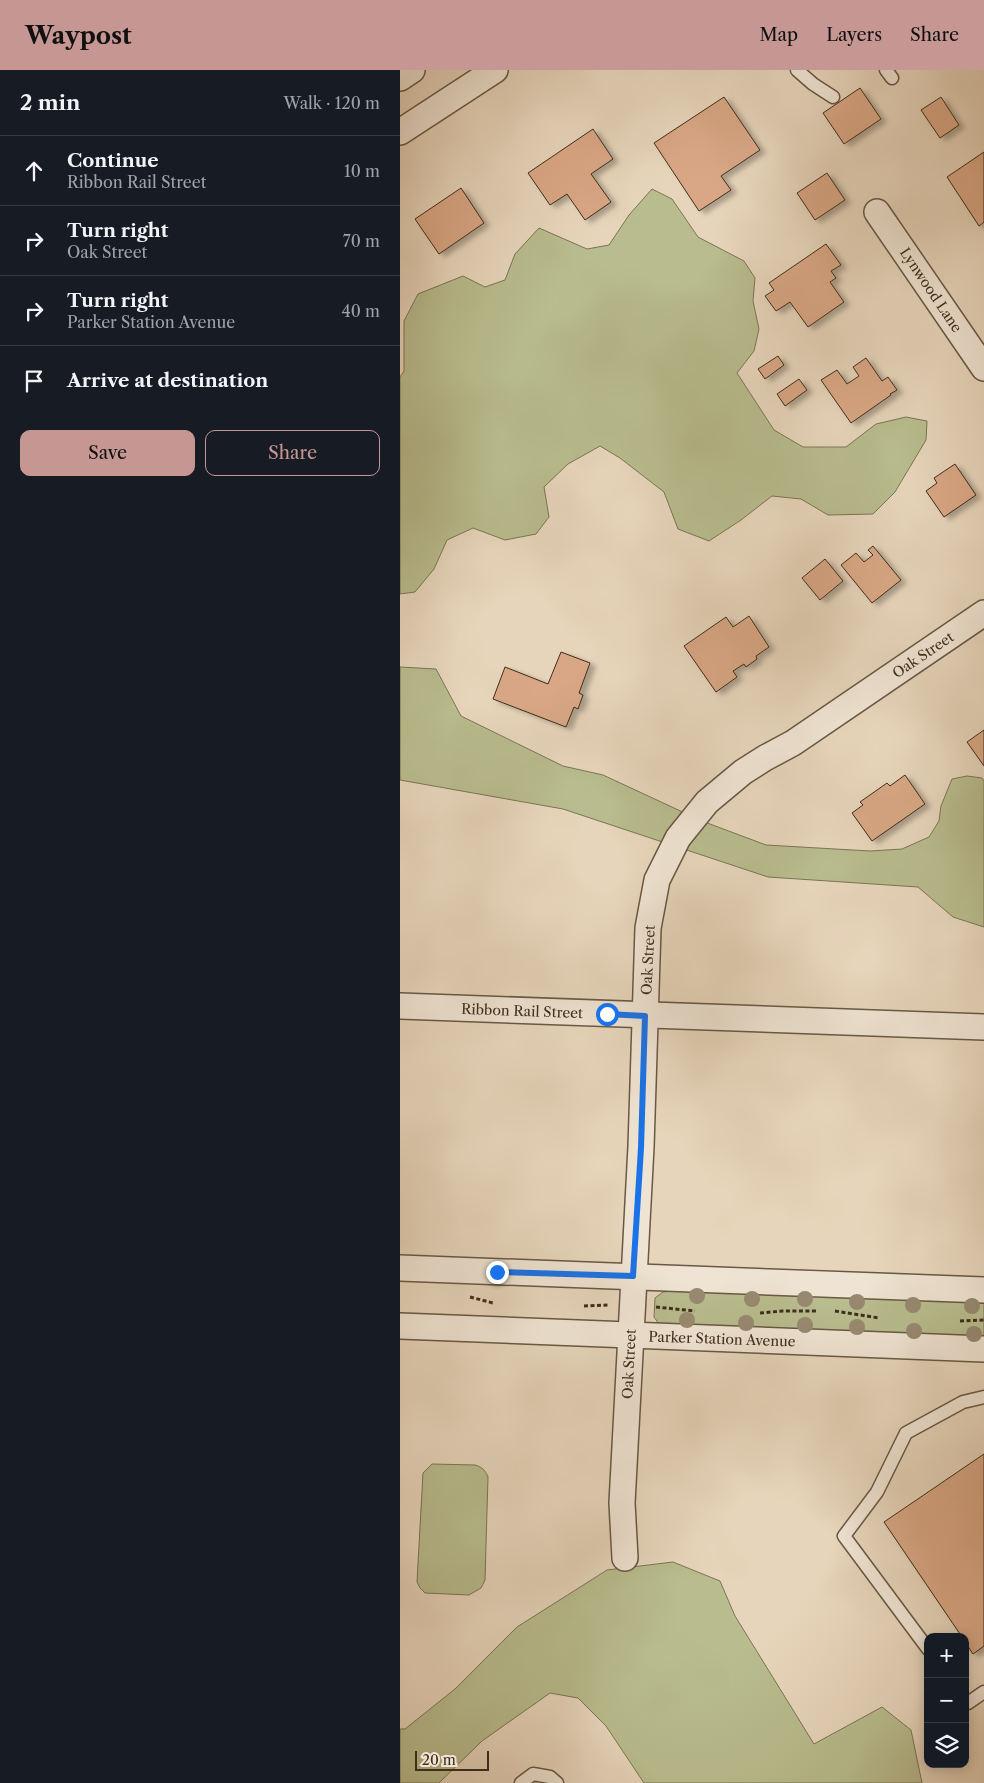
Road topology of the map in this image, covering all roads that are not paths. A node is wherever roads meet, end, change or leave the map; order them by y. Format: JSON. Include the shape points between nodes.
{"nodes":[{"id":1,"x":412,"y":70,"type":"edge"},
{"id":2,"x":495,"y":70,"type":"edge"},
{"id":3,"x":797,"y":70,"type":"edge"},
{"id":4,"x":400,"y":78,"type":"edge"},
{"id":5,"x":833,"y":97,"type":"dead end"},
{"id":6,"x":400,"y":132,"type":"edge"},
{"id":7,"x":878,"y":212,"type":"dead end"},
{"id":8,"x":984,"y":368,"type":"edge"},
{"id":9,"x":984,"y":613,"type":"edge"},
{"id":10,"x":400,"y":1006,"type":"edge"},
{"id":11,"x":645,"y":1016,"type":"junction"},
{"id":12,"x":984,"y":1028,"type":"edge"},
{"id":13,"x":400,"y":1268,"type":"edge"},
{"id":14,"x":633,"y":1276,"type":"junction"},
{"id":15,"x":984,"y":1290,"type":"edge"},
{"id":16,"x":400,"y":1326,"type":"edge"},
{"id":17,"x":631,"y":1336,"type":"junction"},
{"id":18,"x":984,"y":1349,"type":"edge"},
{"id":19,"x":984,"y":1397,"type":"edge"},
{"id":20,"x":625,"y":1558,"type":"dead end"},
{"id":21,"x":924,"y":1644,"type":"edge"},
{"id":22,"x":984,"y":1692,"type":"edge"},
{"id":23,"x":969,"y":1702,"type":"edge"},
{"id":24,"x":521,"y":1783,"type":"edge"},
{"id":25,"x":557,"y":1783,"type":"edge"}],
"edges":[{"from":1,"to":4,"type":"street"},
{"from":2,"to":6,"type":"street"},
{"from":3,"to":5,"type":"lane"},
{"from":7,"to":8,"type":"street","name":"Lynwood Lane"},
{"from":9,"to":11,"type":"street","name":"Oak Street","via":[[793,743],[743,772],[707,802],[678,838],[657,880],[648,928]]},
{"from":10,"to":11,"type":"street","name":"Ribbon Rail Street"},
{"from":11,"to":12,"type":"street","name":"Ribbon Rail Street"},
{"from":11,"to":14,"type":"street","name":"Oak Street"},
{"from":13,"to":14,"type":"street"},
{"from":14,"to":15,"type":"street"},
{"from":14,"to":17,"type":"street","name":"Oak Street"},
{"from":16,"to":17,"type":"street","name":"Parker Station Avenue"},
{"from":17,"to":18,"type":"street","name":"Parker Station Avenue"},
{"from":17,"to":20,"type":"street","name":"Oak Street","via":[[622,1504]]},
{"from":19,"to":21,"type":"lane","via":[[963,1402],[906,1433],[877,1492],[844,1536]]},
{"from":22,"to":23,"type":"lane"},
{"from":24,"to":25,"type":"lane","via":[[533,1774],[550,1777]]}]}
